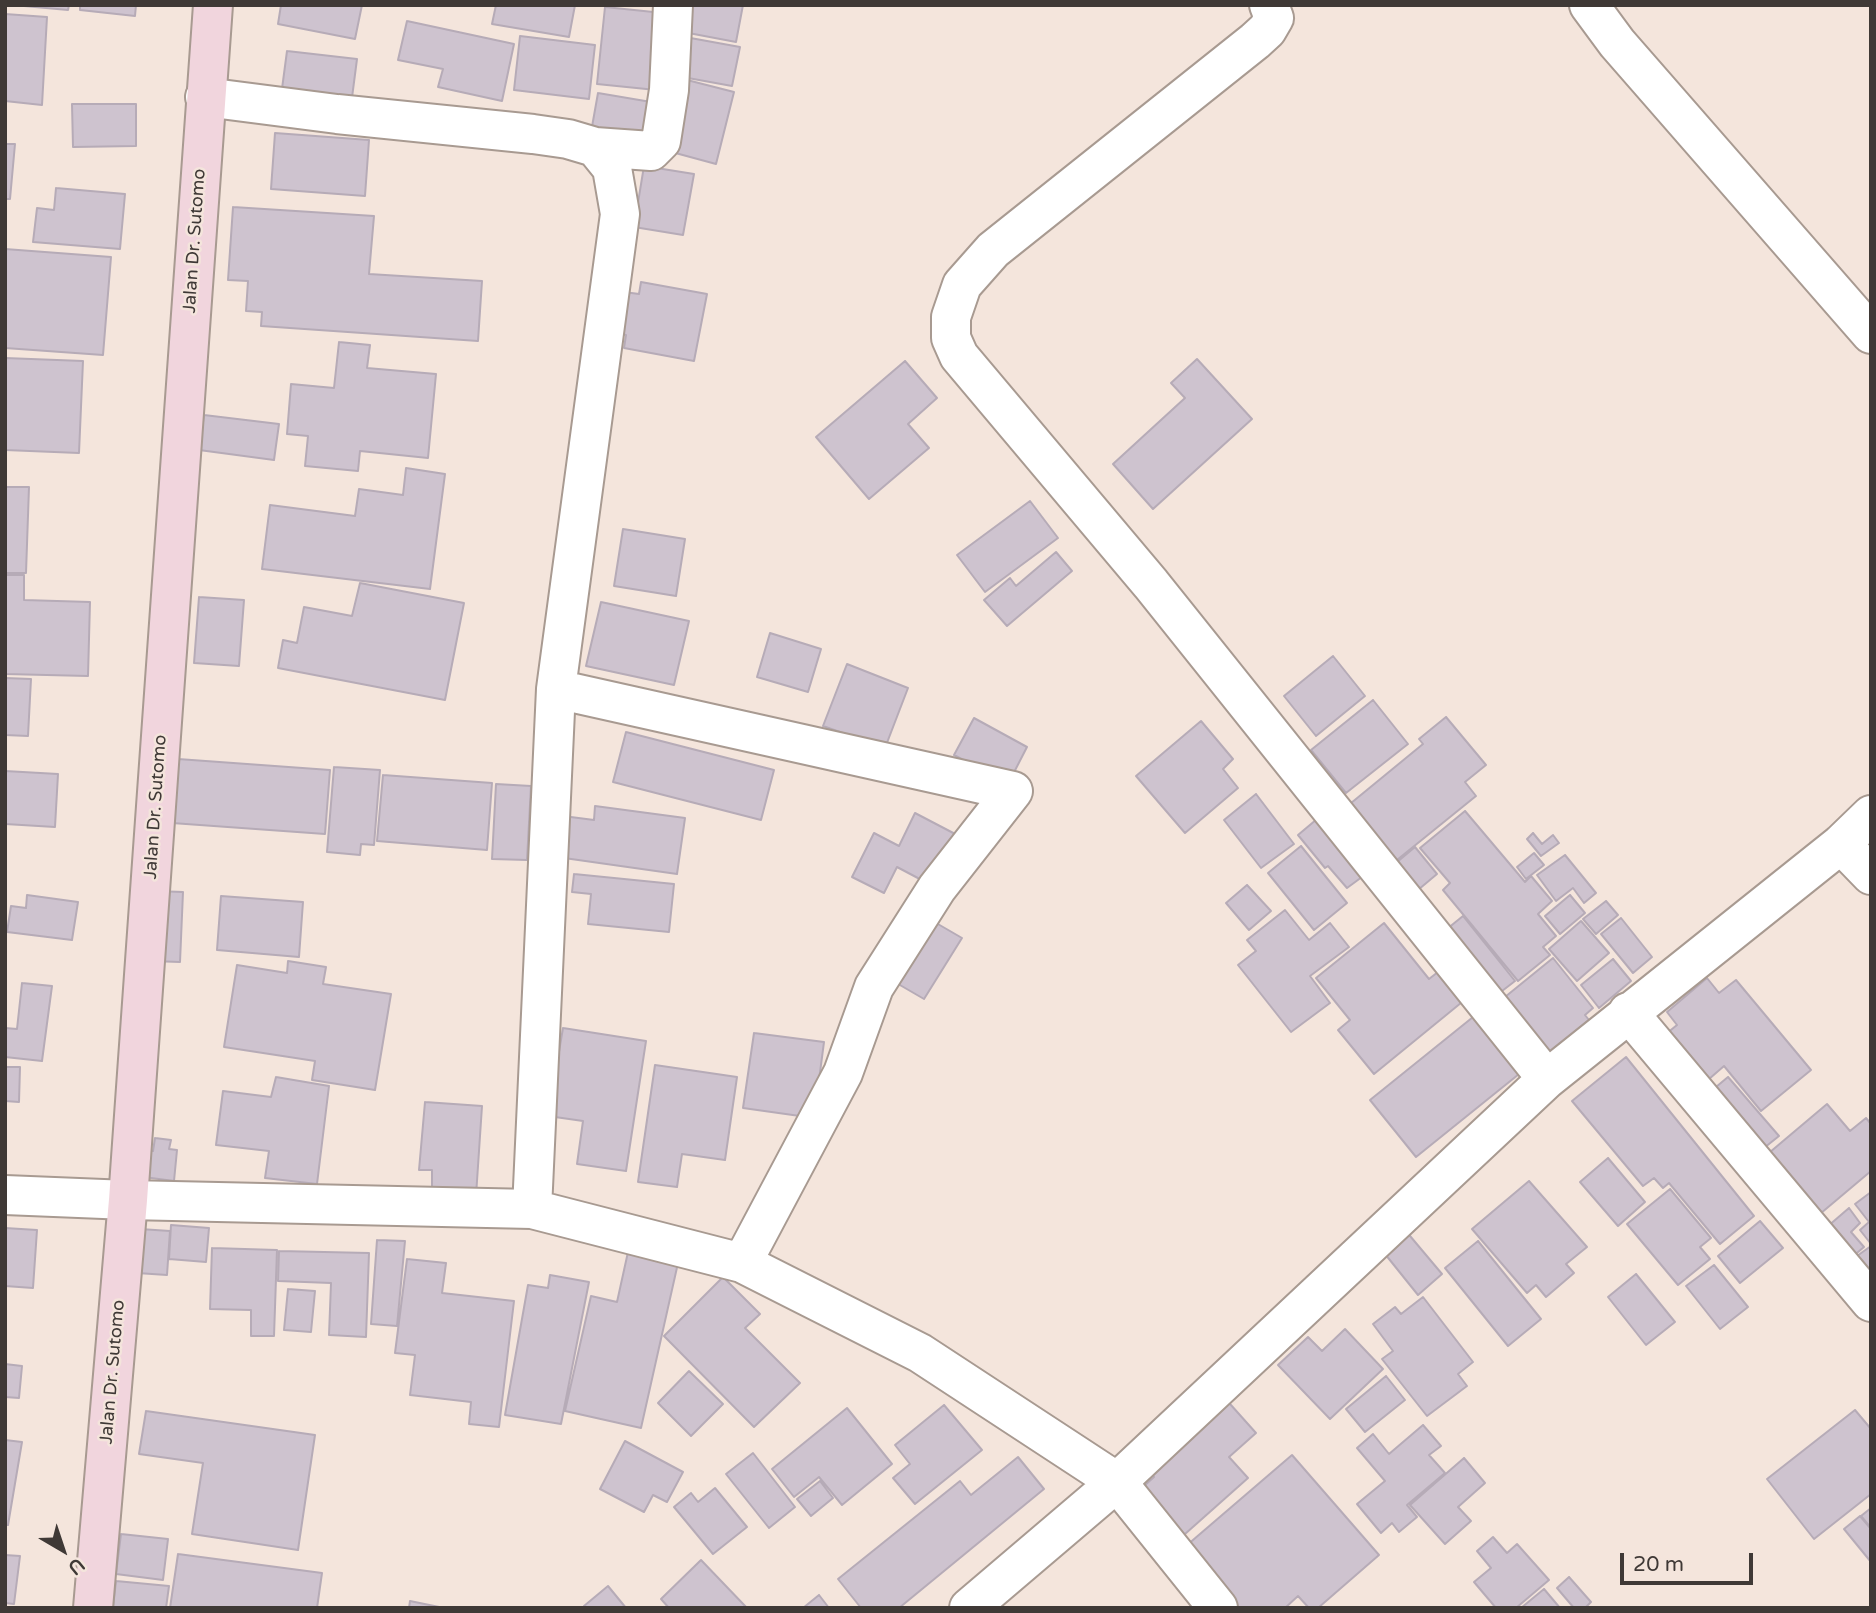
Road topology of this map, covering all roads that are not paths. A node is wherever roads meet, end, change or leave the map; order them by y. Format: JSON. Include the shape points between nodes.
{"nodes":[{"id":1,"x":213,"y":5,"type":"edge"},
{"id":2,"x":673,"y":5,"type":"edge"},
{"id":3,"x":1269,"y":5,"type":"edge"},
{"id":4,"x":1589,"y":5,"type":"edge"},
{"id":5,"x":205,"y":97,"type":"junction"},
{"id":6,"x":594,"y":147,"type":"junction"},
{"id":7,"x":1871,"y":334,"type":"edge"},
{"id":8,"x":556,"y":689,"type":"junction"},
{"id":9,"x":1871,"y":815,"type":"edge"},
{"id":10,"x":1841,"y":844,"type":"junction"},
{"id":11,"x":1871,"y":875,"type":"edge"},
{"id":12,"x":1629,"y":1012,"type":"junction"},
{"id":13,"x":1546,"y":1079,"type":"junction"},
{"id":14,"x":5,"y":1195,"type":"edge"},
{"id":15,"x":128,"y":1200,"type":"junction"},
{"id":16,"x":532,"y":1209,"type":"junction"},
{"id":17,"x":742,"y":1263,"type":"junction"},
{"id":18,"x":1871,"y":1302,"type":"edge"},
{"id":19,"x":1117,"y":1482,"type":"junction"},
{"id":20,"x":93,"y":1608,"type":"edge"},
{"id":21,"x":969,"y":1608,"type":"edge"},
{"id":22,"x":1218,"y":1608,"type":"edge"}],
"edges":[{"from":1,"to":5,"type":"street","name":"Jalan Dr. Sutomo"},
{"from":2,"to":6,"type":"street","via":[[661,141],[651,151]]},
{"from":3,"to":13,"type":"street","via":[[1274,18],[1255,41],[993,250],[961,285],[951,317],[951,338],[959,356],[1151,584]]},
{"from":4,"to":7,"type":"street","via":[[1616,43]]},
{"from":5,"to":6,"type":"street","via":[[533,134]]},
{"from":5,"to":15,"type":"street","name":"Jalan Dr. Sutomo"},
{"from":6,"to":8,"type":"street","via":[[612,168],[620,214]]},
{"from":8,"to":16,"type":"street"},
{"from":8,"to":17,"type":"street","via":[[1013,791],[937,888],[874,987],[843,1073]]},
{"from":9,"to":10,"type":"street"},
{"from":10,"to":11,"type":"street"},
{"from":10,"to":12,"type":"street"},
{"from":12,"to":13,"type":"street"},
{"from":12,"to":18,"type":"street"},
{"from":13,"to":19,"type":"street"},
{"from":14,"to":15,"type":"street"},
{"from":15,"to":16,"type":"street"},
{"from":15,"to":20,"type":"street","name":"Jalan Dr. Sutomo"},
{"from":16,"to":17,"type":"street"},
{"from":17,"to":19,"type":"street","via":[[919,1353]]},
{"from":19,"to":21,"type":"street"},
{"from":19,"to":22,"type":"street"}]}
